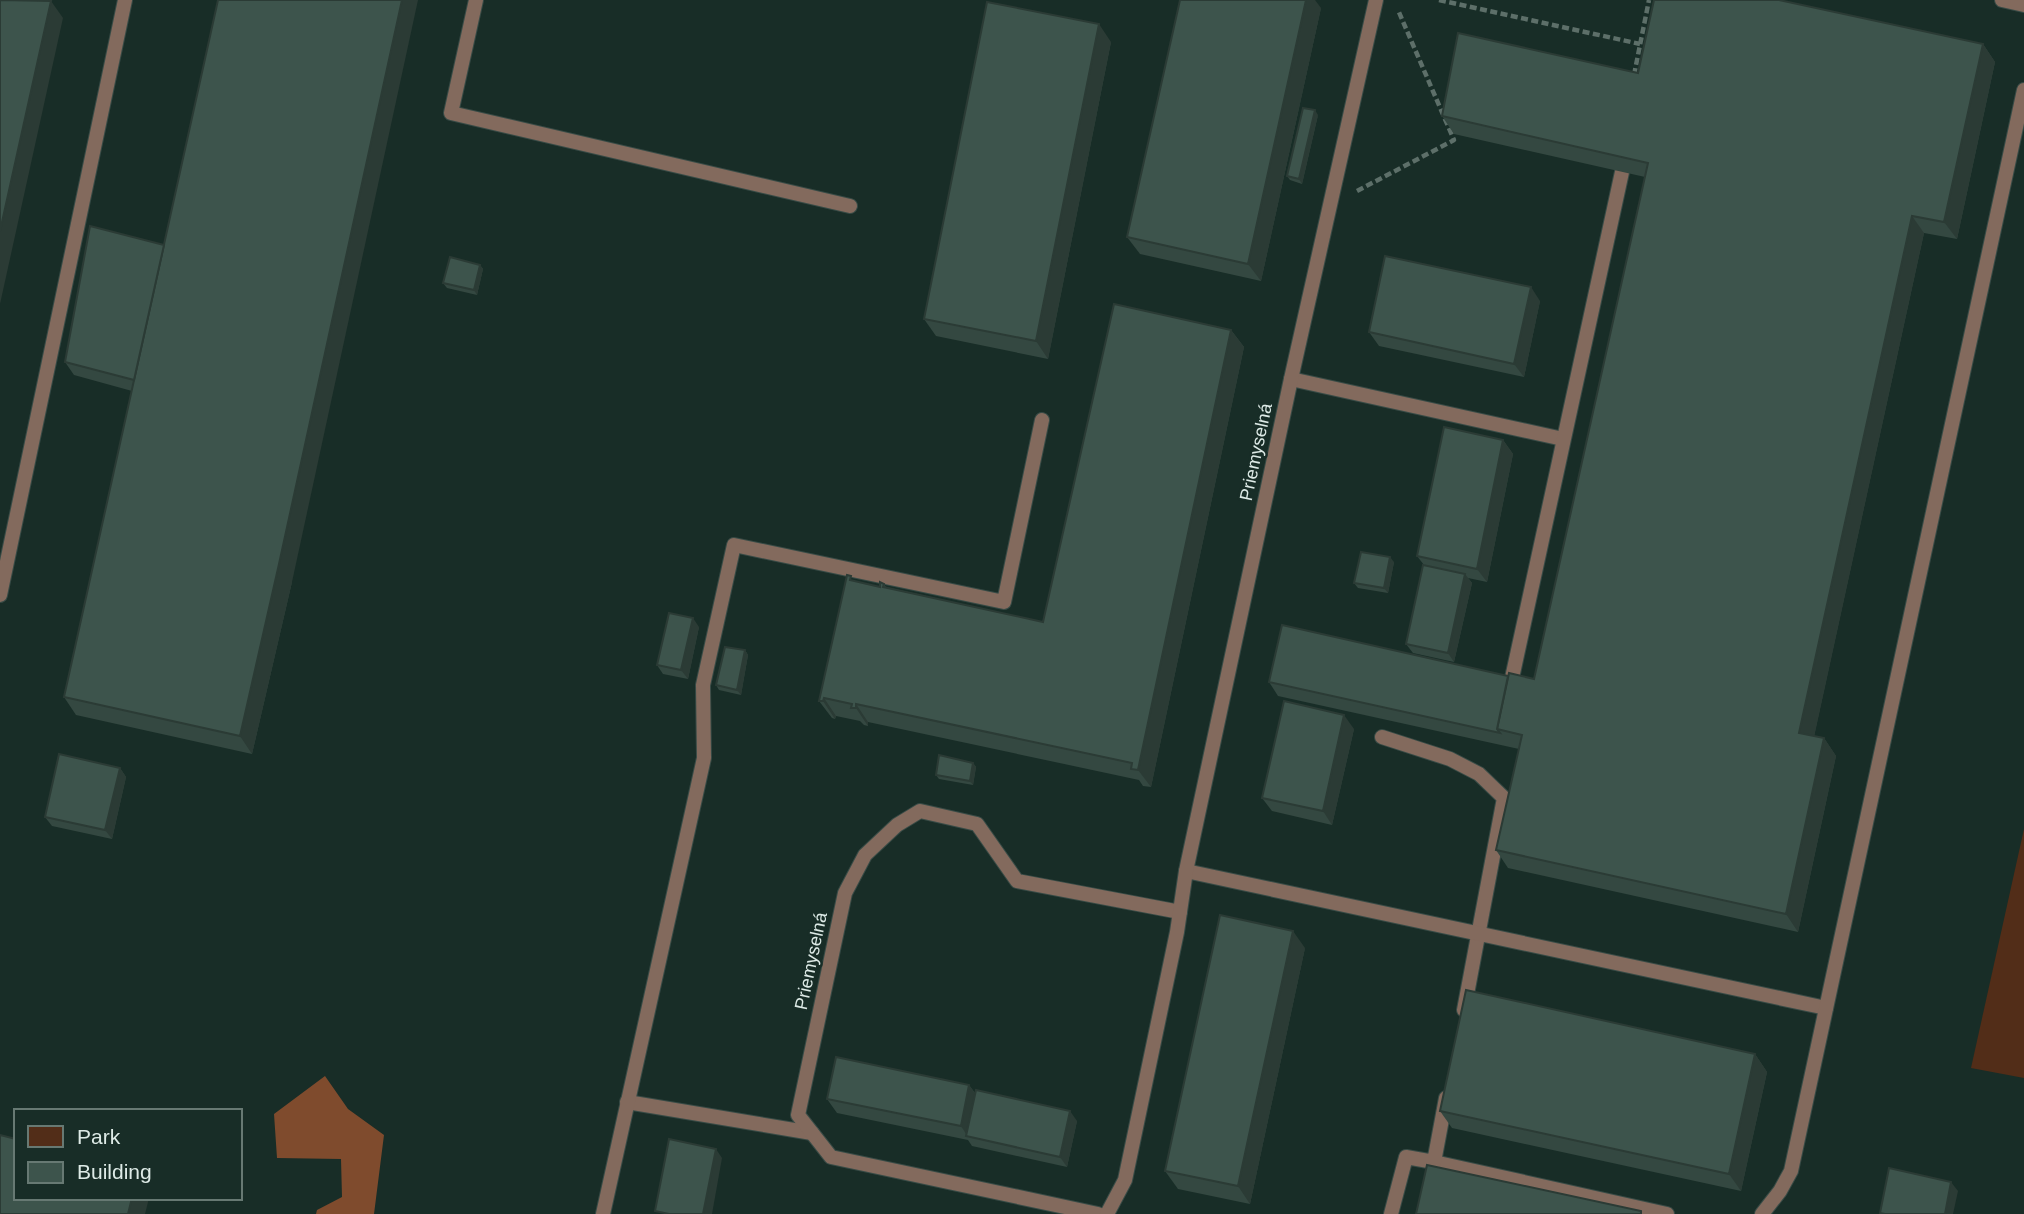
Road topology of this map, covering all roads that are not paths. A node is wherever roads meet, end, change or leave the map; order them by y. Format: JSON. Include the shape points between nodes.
{"nodes":[{"id":1,"x":125,"y":0,"type":"edge"},
{"id":2,"x":476,"y":0,"type":"edge"},
{"id":3,"x":1376,"y":0,"type":"edge"},
{"id":4,"x":2002,"y":0,"type":"edge"},
{"id":5,"x":2024,"y":5,"type":"edge"},
{"id":6,"x":2024,"y":90,"type":"edge"},
{"id":7,"x":1622,"y":172,"type":"edge"},
{"id":8,"x":850,"y":206,"type":"dead end"},
{"id":9,"x":1291,"y":379,"type":"junction"},
{"id":10,"x":1042,"y":420,"type":"dead end"},
{"id":11,"x":1563,"y":439,"type":"junction"},
{"id":12,"x":0,"y":595,"type":"edge"},
{"id":13,"x":1512,"y":678,"type":"edge"},
{"id":14,"x":1382,"y":737,"type":"dead end"},
{"id":15,"x":1185,"y":871,"type":"junction"},
{"id":16,"x":1180,"y":912,"type":"junction"},
{"id":17,"x":1478,"y":934,"type":"junction"},
{"id":18,"x":1826,"y":1008,"type":"junction"},
{"id":19,"x":1460,"y":1028,"type":"edge"},
{"id":20,"x":1450,"y":1081,"type":"edge"},
{"id":21,"x":627,"y":1102,"type":"junction"},
{"id":22,"x":812,"y":1133,"type":"junction"},
{"id":23,"x":1434,"y":1162,"type":"junction"},
{"id":24,"x":603,"y":1214,"type":"edge"},
{"id":25,"x":1098,"y":1214,"type":"edge"},
{"id":26,"x":1107,"y":1214,"type":"edge"},
{"id":27,"x":1391,"y":1214,"type":"edge"},
{"id":28,"x":1667,"y":1214,"type":"edge"},
{"id":29,"x":1762,"y":1214,"type":"edge"}],
"edges":[{"from":1,"to":12,"type":"lane"},
{"from":2,"to":8,"type":"lane","via":[[451,113]]},
{"from":3,"to":9,"type":"lane","name":"Priemyselná"},
{"from":4,"to":5,"type":"lane"},
{"from":6,"to":18,"type":"lane"},
{"from":7,"to":11,"type":"lane"},
{"from":9,"to":11,"type":"lane"},
{"from":9,"to":15,"type":"lane","name":"Priemyselná"},
{"from":10,"to":21,"type":"lane","via":[[1004,602],[734,545],[703,685],[704,758]]},
{"from":11,"to":13,"type":"lane"},
{"from":14,"to":17,"type":"lane","via":[[1450,759],[1479,774],[1504,798]]},
{"from":15,"to":16,"type":"lane","name":"Priemyselná"},
{"from":15,"to":17,"type":"lane"},
{"from":16,"to":22,"type":"lane","name":"Priemyselná","via":[[1017,881],[976,824],[920,811],[865,855],[845,893],[798,1115]]},
{"from":16,"to":26,"type":"lane","name":"Priemyselná","via":[[1125,1180]]},
{"from":17,"to":18,"type":"lane"},
{"from":17,"to":19,"type":"lane"},
{"from":18,"to":29,"type":"lane","via":[[1791,1171]]},
{"from":20,"to":23,"type":"lane"},
{"from":21,"to":22,"type":"lane"},
{"from":21,"to":24,"type":"lane"},
{"from":22,"to":25,"type":"lane","name":"Priemyselná","via":[[831,1157]]},
{"from":23,"to":27,"type":"lane","via":[[1406,1157]]},
{"from":23,"to":28,"type":"lane"}]}
